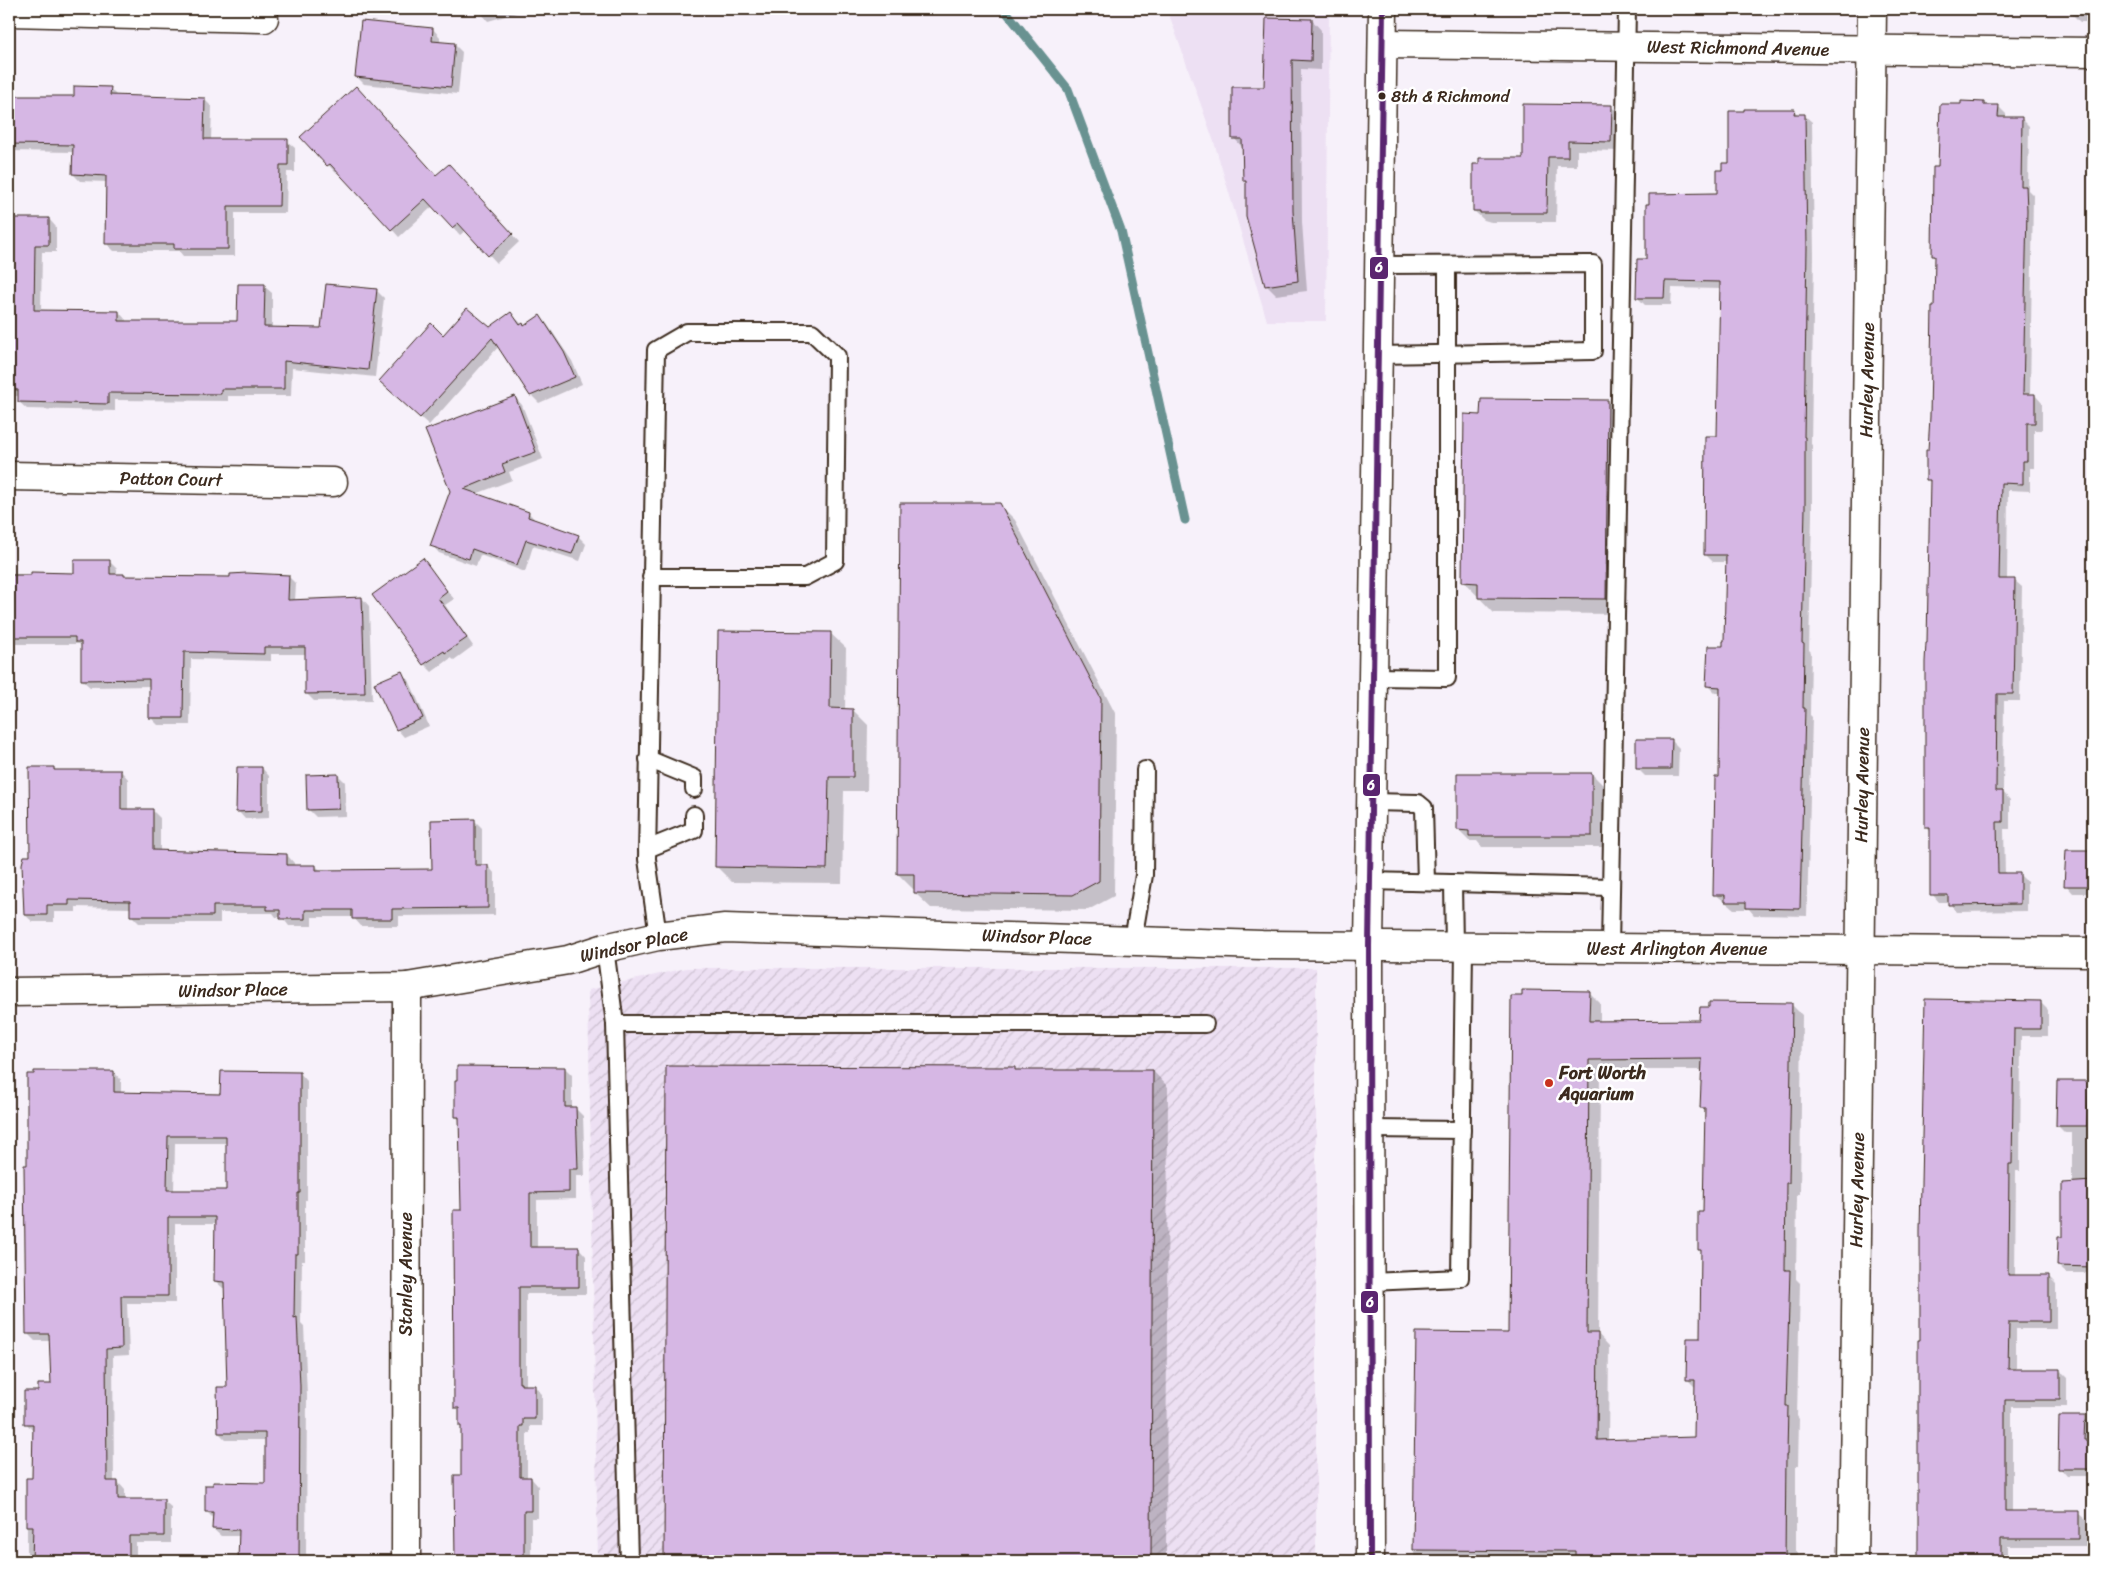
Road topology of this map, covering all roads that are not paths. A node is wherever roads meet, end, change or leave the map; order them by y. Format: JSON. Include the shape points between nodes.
{"nodes":[{"id":1,"x":1383,"y":9,"type":"edge"},
{"id":2,"x":1627,"y":9,"type":"edge"},
{"id":3,"x":1872,"y":9,"type":"edge"},
{"id":4,"x":9,"y":12,"type":"edge"},
{"id":5,"x":264,"y":18,"type":"dead end"},
{"id":6,"x":1382,"y":44,"type":"junction"},
{"id":7,"x":1626,"y":47,"type":"junction"},
{"id":8,"x":1872,"y":50,"type":"junction"},
{"id":9,"x":2093,"y":52,"type":"edge"},
{"id":10,"x":1447,"y":264,"type":"junction"},
{"id":11,"x":1379,"y":265,"type":"junction"},
{"id":12,"x":1447,"y":354,"type":"junction"},
{"id":13,"x":1378,"y":355,"type":"junction"},
{"id":14,"x":9,"y":476,"type":"edge"},
{"id":15,"x":333,"y":482,"type":"dead end"},
{"id":16,"x":651,"y":577,"type":"junction"},
{"id":17,"x":1373,"y":677,"type":"junction"},
{"id":18,"x":648,"y":759,"type":"junction"},
{"id":19,"x":1144,"y":770,"type":"dead end"},
{"id":20,"x":694,"y":789,"type":"dead end"},
{"id":21,"x":1371,"y":802,"type":"junction"},
{"id":22,"x":694,"y":815,"type":"dead end"},
{"id":23,"x":647,"y":849,"type":"junction"},
{"id":24,"x":1370,"y":880,"type":"junction"},
{"id":25,"x":1426,"y":882,"type":"junction"},
{"id":26,"x":1453,"y":882,"type":"junction"},
{"id":27,"x":1611,"y":887,"type":"junction"},
{"id":28,"x":658,"y":936,"type":"junction"},
{"id":29,"x":1133,"y":940,"type":"junction"},
{"id":30,"x":1262,"y":945,"type":"joint"},
{"id":31,"x":1369,"y":946,"type":"junction"},
{"id":32,"x":1459,"y":947,"type":"junction"},
{"id":33,"x":605,"y":948,"type":"junction"},
{"id":34,"x":1610,"y":948,"type":"junction"},
{"id":35,"x":1860,"y":950,"type":"junction"},
{"id":36,"x":2093,"y":952,"type":"edge"},
{"id":37,"x":407,"y":988,"type":"junction"},
{"id":38,"x":9,"y":992,"type":"edge"},
{"id":39,"x":615,"y":1024,"type":"junction"},
{"id":40,"x":1205,"y":1024,"type":"dead end"},
{"id":41,"x":1370,"y":1130,"type":"junction"},
{"id":42,"x":1462,"y":1130,"type":"junction"},
{"id":43,"x":1370,"y":1282,"type":"junction"},
{"id":44,"x":406,"y":1561,"type":"edge"},
{"id":45,"x":629,"y":1561,"type":"edge"},
{"id":46,"x":1370,"y":1561,"type":"edge"},
{"id":47,"x":1853,"y":1561,"type":"edge"}],
"edges":[{"from":1,"to":6,"type":"street"},
{"from":2,"to":7,"type":"lane"},
{"from":3,"to":8,"type":"street","name":"Hurley Avenue"},
{"from":4,"to":5,"type":"street"},
{"from":6,"to":7,"type":"street","name":"West Richmond Avenue"},
{"from":6,"to":11,"type":"street"},
{"from":7,"to":8,"type":"street","name":"West Richmond Avenue"},
{"from":7,"to":27,"type":"lane"},
{"from":8,"to":9,"type":"street","name":"West Richmond Avenue"},
{"from":8,"to":35,"type":"street","name":"Hurley Avenue"},
{"from":10,"to":11,"type":"lane"},
{"from":10,"to":12,"type":"lane"},
{"from":10,"to":12,"type":"lane","via":[[1593,264],[1593,351]]},
{"from":11,"to":13,"type":"street"},
{"from":12,"to":13,"type":"lane"},
{"from":12,"to":17,"type":"lane","via":[[1447,678]]},
{"from":13,"to":17,"type":"street"},
{"from":14,"to":15,"type":"street","name":"Patton Court"},
{"from":16,"to":16,"type":"lane","via":[[656,350],[686,332],[812,332],[837,356],[835,561],[805,577]]},
{"from":16,"to":18,"type":"lane"},
{"from":17,"to":21,"type":"street"},
{"from":18,"to":20,"type":"lane","via":[[694,778]]},
{"from":18,"to":23,"type":"lane"},
{"from":19,"to":29,"type":"lane","via":[[1144,875]]},
{"from":21,"to":24,"type":"street"},
{"from":21,"to":25,"type":"lane","via":[[1418,803],[1424,808]]},
{"from":22,"to":23,"type":"lane","via":[[694,830]]},
{"from":23,"to":28,"type":"lane"},
{"from":24,"to":25,"type":"lane"},
{"from":24,"to":31,"type":"street"},
{"from":25,"to":26,"type":"lane"},
{"from":26,"to":27,"type":"lane"},
{"from":26,"to":32,"type":"lane"},
{"from":27,"to":34,"type":"lane"},
{"from":28,"to":29,"type":"street","name":"Windsor Place","via":[[725,928]]},
{"from":28,"to":33,"type":"street","name":"Windsor Place"},
{"from":29,"to":30,"type":"street","name":"Windsor Place"},
{"from":30,"to":31,"type":"street","name":"West Arlington Avenue"},
{"from":31,"to":32,"type":"street","name":"West Arlington Avenue"},
{"from":31,"to":41,"type":"street"},
{"from":32,"to":34,"type":"street","name":"West Arlington Avenue"},
{"from":32,"to":42,"type":"lane"},
{"from":33,"to":37,"type":"street","name":"Windsor Place","via":[[568,960]]},
{"from":33,"to":39,"type":"lane"},
{"from":34,"to":35,"type":"street","name":"West Arlington Avenue"},
{"from":35,"to":36,"type":"street","name":"West Arlington Avenue"},
{"from":35,"to":47,"type":"street","name":"Hurley Avenue"},
{"from":37,"to":38,"type":"street","name":"Windsor Place"},
{"from":37,"to":44,"type":"street","name":"Stanley Avenue"},
{"from":39,"to":40,"type":"lane"},
{"from":39,"to":45,"type":"lane"},
{"from":41,"to":42,"type":"lane"},
{"from":41,"to":43,"type":"street"},
{"from":42,"to":43,"type":"lane","via":[[1460,1278]]},
{"from":43,"to":46,"type":"street"}]}
